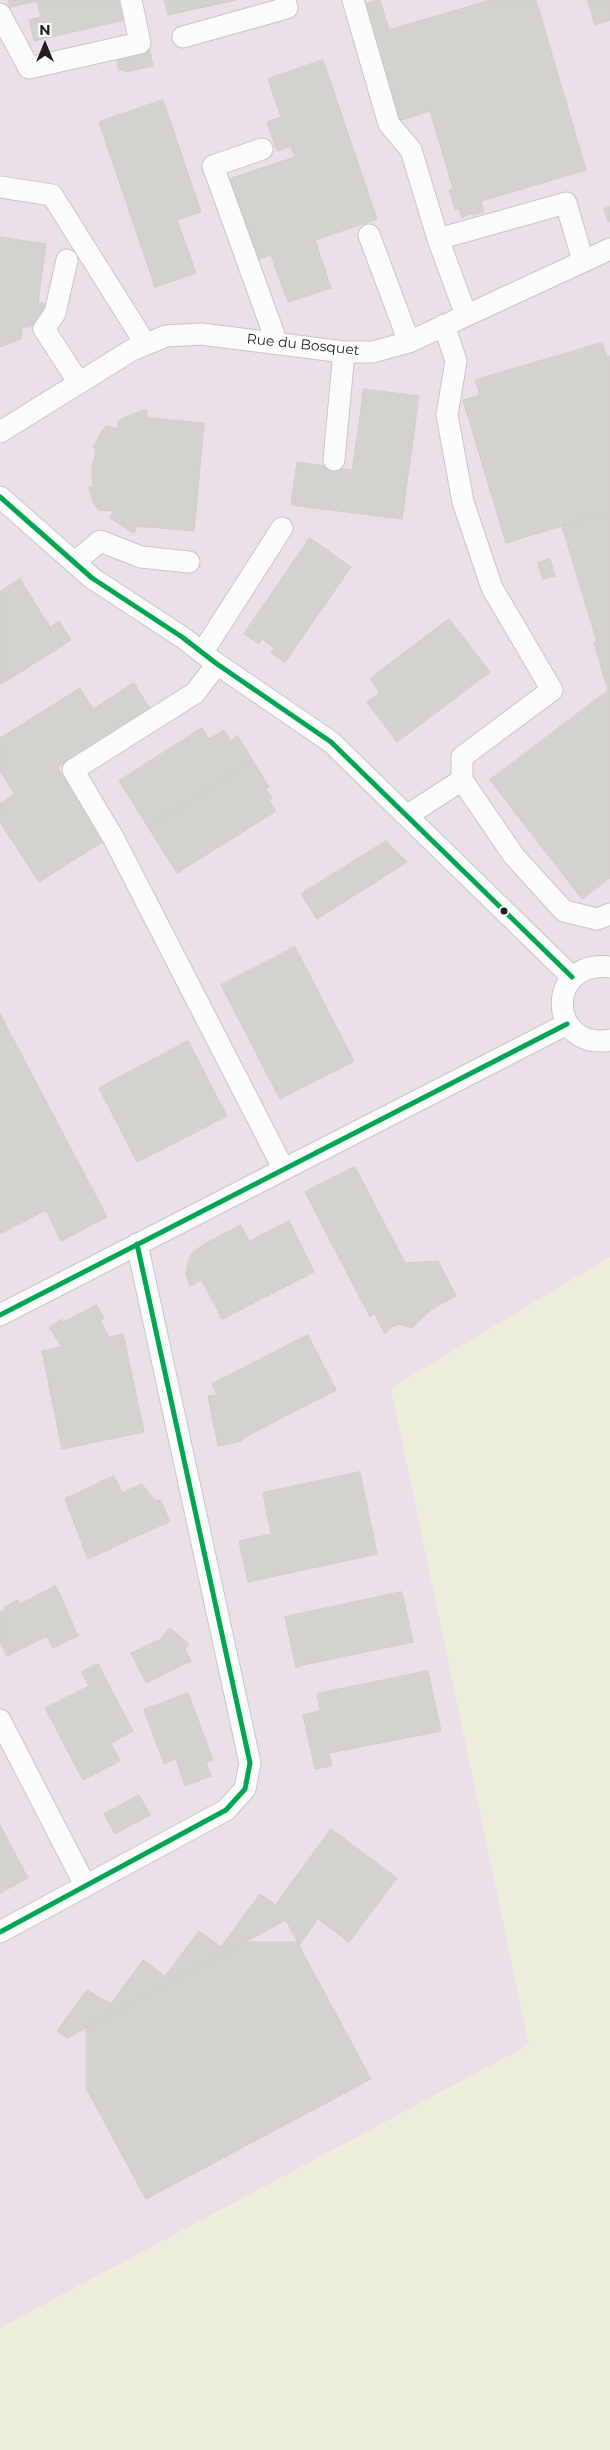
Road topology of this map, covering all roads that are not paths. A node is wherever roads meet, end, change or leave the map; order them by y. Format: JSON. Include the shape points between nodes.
{"nodes":[{"id":1,"x":131,"y":0,"type":"edge"},
{"id":2,"x":285,"y":0,"type":"edge"},
{"id":3,"x":353,"y":0,"type":"edge"},
{"id":4,"x":0,"y":14,"type":"edge"},
{"id":5,"x":183,"y":38,"type":"dead end"},
{"id":6,"x":262,"y":149,"type":"dead end"},
{"id":7,"x":0,"y":187,"type":"edge"},
{"id":8,"x":369,"y":235,"type":"dead end"},
{"id":9,"x":438,"y":239,"type":"junction"},
{"id":10,"x":610,"y":249,"type":"edge"},
{"id":11,"x":67,"y":260,"type":"dead end"},
{"id":12,"x":583,"y":261,"type":"junction"},
{"id":13,"x":466,"y":315,"type":"junction"},
{"id":14,"x":444,"y":325,"type":"junction"},
{"id":15,"x":409,"y":342,"type":"junction"},
{"id":16,"x":145,"y":343,"type":"junction"},
{"id":17,"x":277,"y":344,"type":"junction"},
{"id":18,"x":344,"y":352,"type":"junction"},
{"id":19,"x":79,"y":383,"type":"junction"},
{"id":20,"x":0,"y":432,"type":"edge"},
{"id":21,"x":334,"y":460,"type":"dead end"},
{"id":22,"x":0,"y":498,"type":"edge"},
{"id":23,"x":282,"y":528,"type":"dead end"},
{"id":24,"x":189,"y":562,"type":"dead end"},
{"id":25,"x":74,"y":563,"type":"junction"},
{"id":26,"x":209,"y":659,"type":"junction"},
{"id":27,"x":462,"y":780,"type":"junction"},
{"id":28,"x":408,"y":815,"type":"junction"},
{"id":29,"x":610,"y":914,"type":"edge"},
{"id":30,"x":610,"y":967,"type":"edge"},
{"id":31,"x":572,"y":977,"type":"junction"},
{"id":32,"x":567,"y":1024,"type":"junction"},
{"id":33,"x":610,"y":1040,"type":"edge"},
{"id":34,"x":280,"y":1162,"type":"dead end"},
{"id":35,"x":137,"y":1244,"type":"junction"},
{"id":36,"x":0,"y":1315,"type":"edge"},
{"id":37,"x":0,"y":1720,"type":"edge"},
{"id":38,"x":85,"y":1885,"type":"junction"},
{"id":39,"x":0,"y":1932,"type":"edge"}],
"edges":[{"from":1,"to":4,"type":"street","via":[[140,43],[29,68]]},
{"from":2,"to":5,"type":"street","via":[[287,8]]},
{"from":3,"to":9,"type":"street","via":[[389,124],[411,150]]},
{"from":6,"to":17,"type":"street","via":[[213,166]]},
{"from":7,"to":16,"type":"street","via":[[52,195]]},
{"from":8,"to":15,"type":"street"},
{"from":9,"to":12,"type":"street","via":[[566,203]]},
{"from":9,"to":13,"type":"street"},
{"from":10,"to":12,"type":"street","name":"Rue du Bosquet"},
{"from":11,"to":19,"type":"street","via":[[55,313],[44,329]]},
{"from":12,"to":13,"type":"street","name":"Rue du Bosquet"},
{"from":13,"to":14,"type":"street","name":"Rue du Bosquet"},
{"from":14,"to":15,"type":"street","name":"Rue du Bosquet"},
{"from":14,"to":27,"type":"street","via":[[456,361],[448,415],[463,502],[492,588],[552,690],[462,757]]},
{"from":15,"to":18,"type":"street","name":"Rue du Bosquet","via":[[373,352]]},
{"from":16,"to":17,"type":"street","name":"Rue du Bosquet","via":[[166,336],[201,334]]},
{"from":16,"to":19,"type":"street","name":"Rue du Bosquet"},
{"from":17,"to":18,"type":"street","name":"Rue du Bosquet"},
{"from":18,"to":21,"type":"street"},
{"from":19,"to":20,"type":"street","name":"Rue du Bosquet"},
{"from":22,"to":25,"type":"street"},
{"from":23,"to":26,"type":"street"},
{"from":24,"to":25,"type":"street","via":[[141,557],[100,541]]},
{"from":25,"to":26,"type":"street"},
{"from":26,"to":28,"type":"street","via":[[332,742]]},
{"from":26,"to":34,"type":"street","via":[[194,693],[73,770],[114,839]]},
{"from":27,"to":28,"type":"street"},
{"from":27,"to":29,"type":"street","via":[[514,856],[564,911],[597,919]]},
{"from":28,"to":31,"type":"street"},
{"from":30,"to":31,"type":"street","via":[[584,969]]},
{"from":31,"to":32,"type":"street","via":[[562,1000]]},
{"from":32,"to":33,"type":"street","via":[[583,1038],[596,1042]]},
{"from":32,"to":35,"type":"street"},
{"from":35,"to":36,"type":"street"},
{"from":35,"to":38,"type":"street","via":[[250,1762],[245,1789],[226,1810]]},
{"from":37,"to":38,"type":"street"},
{"from":38,"to":39,"type":"street"}]}
